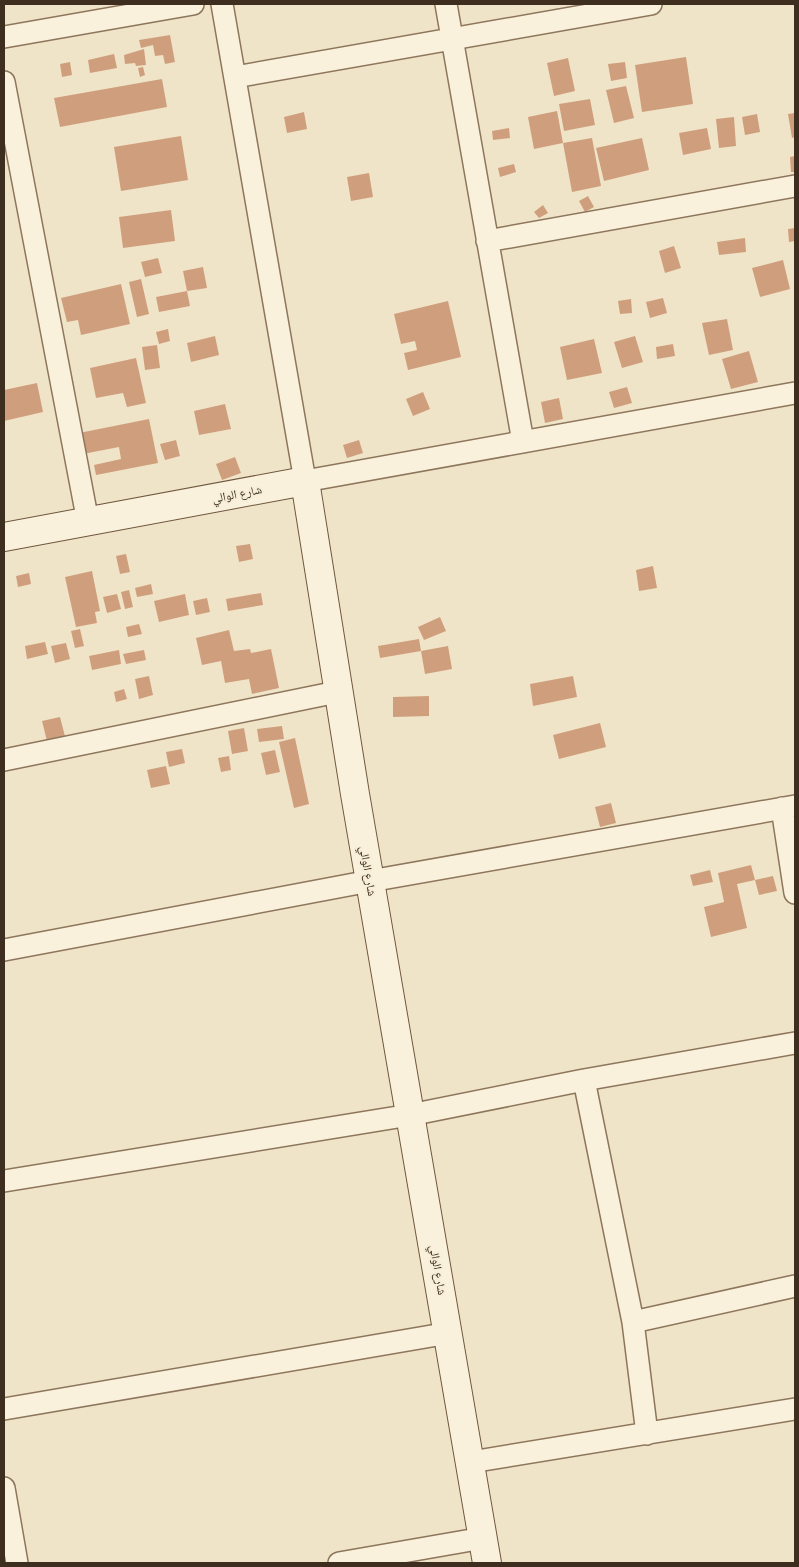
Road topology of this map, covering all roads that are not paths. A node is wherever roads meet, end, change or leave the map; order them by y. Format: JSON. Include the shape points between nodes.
{"nodes":[{"id":1,"x":193,"y":4,"type":"edge"},
{"id":2,"x":222,"y":4,"type":"edge"},
{"id":3,"x":446,"y":4,"type":"edge"},
{"id":4,"x":652,"y":4,"type":"edge"},
{"id":5,"x":4,"y":37,"type":"edge"},
{"id":6,"x":451,"y":39,"type":"junction"},
{"id":7,"x":235,"y":76,"type":"junction"},
{"id":8,"x":4,"y":82,"type":"edge"},
{"id":9,"x":795,"y":186,"type":"edge"},
{"id":10,"x":487,"y":241,"type":"junction"},
{"id":11,"x":795,"y":393,"type":"edge"},
{"id":12,"x":523,"y":442,"type":"junction"},
{"id":13,"x":305,"y":481,"type":"junction"},
{"id":14,"x":88,"y":522,"type":"junction"},
{"id":15,"x":4,"y":537,"type":"edge"},
{"id":16,"x":337,"y":692,"type":"junction"},
{"id":17,"x":4,"y":760,"type":"edge"},
{"id":18,"x":788,"y":807,"type":"edge"},
{"id":19,"x":370,"y":881,"type":"junction"},
{"id":20,"x":795,"y":893,"type":"edge"},
{"id":21,"x":4,"y":950,"type":"edge"},
{"id":22,"x":795,"y":1043,"type":"edge"},
{"id":23,"x":584,"y":1080,"type":"junction"},
{"id":24,"x":410,"y":1115,"type":"junction"},
{"id":25,"x":4,"y":1181,"type":"edge"},
{"id":26,"x":795,"y":1286,"type":"edge"},
{"id":27,"x":632,"y":1322,"type":"junction"},
{"id":28,"x":449,"y":1333,"type":"junction"},
{"id":29,"x":4,"y":1409,"type":"edge"},
{"id":30,"x":795,"y":1409,"type":"edge"},
{"id":31,"x":647,"y":1434,"type":"junction"},
{"id":32,"x":471,"y":1462,"type":"junction"},
{"id":33,"x":4,"y":1488,"type":"edge"},
{"id":34,"x":485,"y":1550,"type":"edge"},
{"id":35,"x":18,"y":1563,"type":"edge"},
{"id":36,"x":339,"y":1563,"type":"edge"}],
"edges":[{"from":1,"to":5,"type":"street"},
{"from":2,"to":7,"type":"street"},
{"from":3,"to":6,"type":"street"},
{"from":4,"to":6,"type":"street"},
{"from":6,"to":7,"type":"street"},
{"from":6,"to":10,"type":"street"},
{"from":7,"to":13,"type":"street"},
{"from":8,"to":14,"type":"street"},
{"from":9,"to":10,"type":"street"},
{"from":10,"to":12,"type":"street"},
{"from":11,"to":12,"type":"street"},
{"from":12,"to":13,"type":"street"},
{"from":13,"to":14,"type":"main road","name":"شارع الوالي"},
{"from":13,"to":16,"type":"main road","name":"شارع الوالي"},
{"from":14,"to":15,"type":"main road","name":"شارع الوالي"},
{"from":16,"to":17,"type":"street"},
{"from":16,"to":19,"type":"main road","name":"شارع الوالي"},
{"from":18,"to":19,"type":"street"},
{"from":18,"to":20,"type":"street"},
{"from":19,"to":21,"type":"street"},
{"from":19,"to":24,"type":"main road","name":"شارع الوالي"},
{"from":22,"to":23,"type":"street"},
{"from":23,"to":24,"type":"street"},
{"from":23,"to":27,"type":"street"},
{"from":24,"to":25,"type":"street"},
{"from":24,"to":28,"type":"main road","name":"شارع الوالي"},
{"from":26,"to":27,"type":"street"},
{"from":27,"to":31,"type":"street"},
{"from":28,"to":29,"type":"street"},
{"from":28,"to":32,"type":"main road","name":"شارع الوالي"},
{"from":30,"to":31,"type":"street"},
{"from":31,"to":32,"type":"street"},
{"from":32,"to":34,"type":"main road","name":"شارع الوالي"},
{"from":33,"to":35,"type":"street"},
{"from":34,"to":36,"type":"street"}]}
